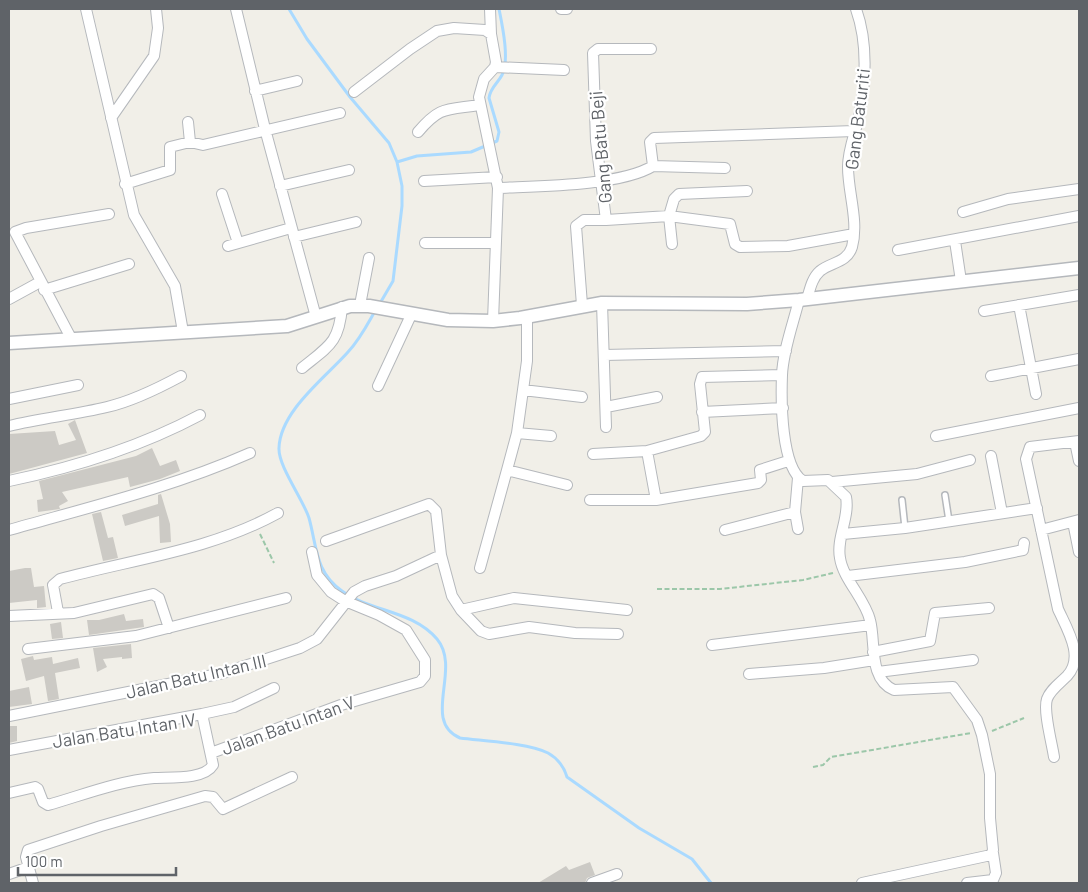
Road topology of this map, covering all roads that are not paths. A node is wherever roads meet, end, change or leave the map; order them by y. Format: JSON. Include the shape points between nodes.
{"nodes":[{"id":1,"x":86,"y":9,"type":"edge"},
{"id":2,"x":156,"y":9,"type":"edge"},
{"id":3,"x":236,"y":9,"type":"edge"},
{"id":4,"x":490,"y":9,"type":"edge"},
{"id":5,"x":561,"y":9,"type":"edge"},
{"id":6,"x":567,"y":9,"type":"edge"},
{"id":7,"x":856,"y":9,"type":"edge"},
{"id":8,"x":491,"y":34,"type":"junction"},
{"id":9,"x":651,"y":49,"type":"dead end"},
{"id":10,"x":495,"y":67,"type":"junction"},
{"id":11,"x":564,"y":70,"type":"dead end"},
{"id":12,"x":297,"y":81,"type":"dead end"},
{"id":13,"x":255,"y":91,"type":"junction"},
{"id":14,"x":354,"y":92,"type":"dead end"},
{"id":15,"x":479,"y":105,"type":"junction"},
{"id":16,"x":340,"y":113,"type":"dead end"},
{"id":17,"x":111,"y":118,"type":"junction"},
{"id":18,"x":188,"y":122,"type":"dead end"},
{"id":19,"x":265,"y":129,"type":"junction"},
{"id":20,"x":854,"y":130,"type":"junction"},
{"id":21,"x":418,"y":132,"type":"dead end"},
{"id":22,"x":190,"y":142,"type":"junction"},
{"id":23,"x":653,"y":166,"type":"junction"},
{"id":24,"x":725,"y":168,"type":"dead end"},
{"id":25,"x":349,"y":170,"type":"dead end"},
{"id":26,"x":497,"y":177,"type":"junction"},
{"id":27,"x":424,"y":181,"type":"dead end"},
{"id":28,"x":601,"y":181,"type":"junction"},
{"id":29,"x":125,"y":184,"type":"junction"},
{"id":30,"x":280,"y":186,"type":"junction"},
{"id":31,"x":498,"y":188,"type":"junction"},
{"id":32,"x":1079,"y":189,"type":"edge"},
{"id":33,"x":747,"y":190,"type":"dead end"},
{"id":34,"x":222,"y":194,"type":"dead end"},
{"id":35,"x":962,"y":212,"type":"dead end"},
{"id":36,"x":109,"y":214,"type":"dead end"},
{"id":37,"x":670,"y":216,"type":"junction"},
{"id":38,"x":1079,"y":216,"type":"edge"},
{"id":39,"x":606,"y":220,"type":"junction"},
{"id":40,"x":356,"y":222,"type":"dead end"},
{"id":41,"x":292,"y":232,"type":"junction"},
{"id":42,"x":854,"y":234,"type":"junction"},
{"id":43,"x":955,"y":241,"type":"junction"},
{"id":44,"x":238,"y":243,"type":"junction"},
{"id":45,"x":425,"y":243,"type":"dead end"},
{"id":46,"x":495,"y":244,"type":"junction"},
{"id":47,"x":672,"y":244,"type":"dead end"},
{"id":48,"x":228,"y":246,"type":"dead end"},
{"id":49,"x":898,"y":250,"type":"dead end"},
{"id":50,"x":369,"y":258,"type":"dead end"},
{"id":51,"x":129,"y":264,"type":"dead end"},
{"id":52,"x":1079,"y":268,"type":"edge"},
{"id":53,"x":961,"y":281,"type":"junction"},
{"id":54,"x":42,"y":286,"type":"junction"},
{"id":55,"x":1079,"y":295,"type":"edge"},
{"id":56,"x":9,"y":299,"type":"edge"},
{"id":57,"x":803,"y":300,"type":"junction"},
{"id":58,"x":602,"y":303,"type":"junction"},
{"id":59,"x":360,"y":305,"type":"junction"},
{"id":60,"x":582,"y":305,"type":"junction"},
{"id":61,"x":1019,"y":305,"type":"junction"},
{"id":62,"x":342,"y":307,"type":"junction"},
{"id":63,"x":984,"y":311,"type":"dead end"},
{"id":64,"x":412,"y":313,"type":"junction"},
{"id":65,"x":316,"y":317,"type":"junction"},
{"id":66,"x":527,"y":317,"type":"junction"},
{"id":67,"x":493,"y":321,"type":"junction"},
{"id":68,"x":183,"y":332,"type":"junction"},
{"id":69,"x":71,"y":338,"type":"junction"},
{"id":70,"x":9,"y":343,"type":"edge"},
{"id":71,"x":786,"y":351,"type":"junction"},
{"id":72,"x":604,"y":354,"type":"junction"},
{"id":73,"x":1079,"y":359,"type":"edge"},
{"id":74,"x":302,"y":368,"type":"dead end"},
{"id":75,"x":1032,"y":368,"type":"junction"},
{"id":76,"x":782,"y":375,"type":"junction"},
{"id":77,"x":181,"y":376,"type":"dead end"},
{"id":78,"x":991,"y":376,"type":"dead end"},
{"id":79,"x":78,"y":385,"type":"dead end"},
{"id":80,"x":378,"y":386,"type":"dead end"},
{"id":81,"x":523,"y":390,"type":"junction"},
{"id":82,"x":1036,"y":394,"type":"dead end"},
{"id":83,"x":582,"y":397,"type":"dead end"},
{"id":84,"x":657,"y":397,"type":"dead end"},
{"id":85,"x":9,"y":399,"type":"edge"},
{"id":86,"x":606,"y":407,"type":"junction"},
{"id":87,"x":784,"y":408,"type":"junction"},
{"id":88,"x":1079,"y":408,"type":"edge"},
{"id":89,"x":702,"y":412,"type":"junction"},
{"id":90,"x":200,"y":415,"type":"dead end"},
{"id":91,"x":9,"y":426,"type":"edge"},
{"id":92,"x":606,"y":427,"type":"dead end"},
{"id":93,"x":517,"y":434,"type":"junction"},
{"id":94,"x":551,"y":436,"type":"dead end"},
{"id":95,"x":936,"y":436,"type":"dead end"},
{"id":96,"x":1077,"y":442,"type":"edge"},
{"id":97,"x":647,"y":451,"type":"junction"},
{"id":98,"x":250,"y":452,"type":"dead end"},
{"id":99,"x":593,"y":454,"type":"dead end"},
{"id":100,"x":991,"y":456,"type":"dead end"},
{"id":101,"x":970,"y":460,"type":"dead end"},
{"id":102,"x":788,"y":461,"type":"junction"},
{"id":103,"x":1079,"y":462,"type":"edge"},
{"id":104,"x":507,"y":470,"type":"junction"},
{"id":105,"x":798,"y":478,"type":"junction"},
{"id":106,"x":9,"y":481,"type":"edge"},
{"id":107,"x":832,"y":482,"type":"junction"},
{"id":108,"x":567,"y":485,"type":"dead end"},
{"id":109,"x":945,"y":495,"type":"dead end"},
{"id":110,"x":590,"y":500,"type":"dead end"},
{"id":111,"x":656,"y":500,"type":"junction"},
{"id":112,"x":902,"y":500,"type":"dead end"},
{"id":113,"x":1037,"y":508,"type":"junction"},
{"id":114,"x":795,"y":512,"type":"junction"},
{"id":115,"x":278,"y":513,"type":"dead end"},
{"id":116,"x":1002,"y":514,"type":"junction"},
{"id":117,"x":1076,"y":521,"type":"edge"},
{"id":118,"x":949,"y":522,"type":"junction"},
{"id":119,"x":798,"y":528,"type":"dead end"},
{"id":120,"x":905,"y":528,"type":"junction"},
{"id":121,"x":9,"y":530,"type":"edge"},
{"id":122,"x":725,"y":530,"type":"dead end"},
{"id":123,"x":1041,"y":530,"type":"junction"},
{"id":124,"x":843,"y":534,"type":"junction"},
{"id":125,"x":326,"y":540,"type":"dead end"},
{"id":126,"x":1024,"y":544,"type":"dead end"},
{"id":127,"x":312,"y":552,"type":"dead end"},
{"id":128,"x":1079,"y":552,"type":"edge"},
{"id":129,"x":441,"y":555,"type":"junction"},
{"id":130,"x":480,"y":568,"type":"dead end"},
{"id":131,"x":846,"y":573,"type":"junction"},
{"id":132,"x":349,"y":597,"type":"junction"},
{"id":133,"x":286,"y":598,"type":"dead end"},
{"id":134,"x":989,"y":608,"type":"dead end"},
{"id":135,"x":461,"y":610,"type":"junction"},
{"id":136,"x":627,"y":610,"type":"dead end"},
{"id":137,"x":58,"y":612,"type":"junction"},
{"id":138,"x":9,"y":616,"type":"edge"},
{"id":139,"x":871,"y":625,"type":"junction"},
{"id":140,"x":169,"y":628,"type":"junction"},
{"id":141,"x":618,"y":634,"type":"dead end"},
{"id":142,"x":712,"y":645,"type":"dead end"},
{"id":143,"x":28,"y":649,"type":"dead end"},
{"id":144,"x":1076,"y":653,"type":"edge"},
{"id":145,"x":874,"y":656,"type":"junction"},
{"id":146,"x":973,"y":660,"type":"dead end"},
{"id":147,"x":878,"y":672,"type":"junction"},
{"id":148,"x":749,"y":674,"type":"dead end"},
{"id":149,"x":274,"y":688,"type":"dead end"},
{"id":150,"x":202,"y":714,"type":"junction"},
{"id":151,"x":9,"y":716,"type":"edge"},
{"id":152,"x":9,"y":750,"type":"edge"},
{"id":153,"x":210,"y":752,"type":"junction"},
{"id":154,"x":1054,"y":757,"type":"dead end"},
{"id":155,"x":292,"y":777,"type":"dead end"},
{"id":156,"x":9,"y":793,"type":"edge"},
{"id":157,"x":993,"y":853,"type":"junction"},
{"id":158,"x":29,"y":867,"type":"junction"},
{"id":159,"x":9,"y":874,"type":"edge"},
{"id":160,"x":617,"y":874,"type":"dead end"},
{"id":161,"x":33,"y":883,"type":"edge"},
{"id":162,"x":592,"y":883,"type":"edge"},
{"id":163,"x":862,"y":883,"type":"edge"},
{"id":164,"x":967,"y":883,"type":"edge"}],
"edges":[{"from":1,"to":17,"type":"street"},
{"from":2,"to":17,"type":"street","via":[[158,28],[154,56]]},
{"from":3,"to":13,"type":"street"},
{"from":4,"to":8,"type":"street"},
{"from":5,"to":6,"type":"street"},
{"from":7,"to":20,"type":"street","name":"Gang Baturiti","via":[[864,50],[861,103]]},
{"from":8,"to":10,"type":"street"},
{"from":8,"to":14,"type":"street","via":[[484,30],[454,28],[437,31]]},
{"from":9,"to":28,"type":"street","name":"Gang Batu Beji","via":[[598,49],[593,54]]},
{"from":10,"to":11,"type":"street"},
{"from":10,"to":15,"type":"street","via":[[481,85]]},
{"from":12,"to":13,"type":"street"},
{"from":13,"to":19,"type":"street"},
{"from":15,"to":21,"type":"street","via":[[439,112]]},
{"from":15,"to":26,"type":"street"},
{"from":16,"to":19,"type":"street"},
{"from":17,"to":29,"type":"street"},
{"from":18,"to":22,"type":"street"},
{"from":19,"to":22,"type":"street","via":[[203,145]]},
{"from":19,"to":30,"type":"street"},
{"from":20,"to":23,"type":"street","via":[[654,138],[650,142]]},
{"from":20,"to":42,"type":"street","name":"Gang Baturiti","via":[[848,167]]},
{"from":22,"to":29,"type":"street","via":[[170,147],[171,166],[167,172]]},
{"from":23,"to":24,"type":"street"},
{"from":23,"to":28,"type":"street","via":[[645,172]]},
{"from":25,"to":30,"type":"street"},
{"from":26,"to":27,"type":"street"},
{"from":26,"to":31,"type":"street"},
{"from":28,"to":31,"type":"street"},
{"from":28,"to":39,"type":"street","name":"Gang Batu Beji"},
{"from":29,"to":68,"type":"street","via":[[134,214],[176,286]]},
{"from":30,"to":41,"type":"street"},
{"from":31,"to":46,"type":"street"},
{"from":32,"to":35,"type":"street","via":[[1008,198]]},
{"from":33,"to":37,"type":"street","via":[[679,194],[674,199]]},
{"from":34,"to":44,"type":"street"},
{"from":36,"to":54,"type":"street","via":[[14,232]]},
{"from":37,"to":39,"type":"street"},
{"from":37,"to":42,"type":"street","via":[[730,224],[735,244],[740,247],[788,246]]},
{"from":37,"to":47,"type":"street"},
{"from":38,"to":43,"type":"street"},
{"from":39,"to":60,"type":"street","name":"Gang Batu Beji","via":[[584,220],[576,226]]},
{"from":40,"to":41,"type":"street"},
{"from":41,"to":44,"type":"street"},
{"from":41,"to":65,"type":"street"},
{"from":42,"to":57,"type":"street","name":"Gang Baturiti","via":[[848,256],[819,272]]},
{"from":43,"to":49,"type":"street"},
{"from":43,"to":53,"type":"street"},
{"from":44,"to":48,"type":"street"},
{"from":45,"to":46,"type":"street"},
{"from":46,"to":67,"type":"street"},
{"from":50,"to":59,"type":"street"},
{"from":51,"to":54,"type":"street"},
{"from":52,"to":53,"type":"street"},
{"from":53,"to":57,"type":"street"},
{"from":54,"to":56,"type":"street"},
{"from":54,"to":69,"type":"street"},
{"from":55,"to":61,"type":"street"},
{"from":57,"to":58,"type":"street","via":[[747,304]]},
{"from":57,"to":71,"type":"street","name":"Gang Baturiti"},
{"from":58,"to":60,"type":"street"},
{"from":58,"to":72,"type":"street"},
{"from":59,"to":62,"type":"street"},
{"from":59,"to":64,"type":"street"},
{"from":60,"to":66,"type":"street"},
{"from":61,"to":63,"type":"street"},
{"from":61,"to":75,"type":"street"},
{"from":62,"to":65,"type":"street"},
{"from":62,"to":74,"type":"street","via":[[337,335],[327,348]]},
{"from":64,"to":67,"type":"street","via":[[448,320]]},
{"from":64,"to":80,"type":"street"},
{"from":65,"to":68,"type":"street","via":[[287,326]]},
{"from":66,"to":67,"type":"street"},
{"from":66,"to":81,"type":"street"},
{"from":68,"to":69,"type":"street"},
{"from":69,"to":70,"type":"street"},
{"from":71,"to":72,"type":"street"},
{"from":71,"to":76,"type":"street","name":"Gang Baturiti"},
{"from":72,"to":86,"type":"street"},
{"from":73,"to":75,"type":"street"},
{"from":75,"to":78,"type":"street"},
{"from":75,"to":82,"type":"street"},
{"from":76,"to":87,"type":"street","name":"Gang Baturiti"},
{"from":76,"to":89,"type":"street","via":[[702,377]]},
{"from":77,"to":91,"type":"street","via":[[153,391],[106,407]]},
{"from":79,"to":85,"type":"street"},
{"from":81,"to":83,"type":"street"},
{"from":81,"to":93,"type":"street"},
{"from":84,"to":86,"type":"street"},
{"from":86,"to":92,"type":"street"},
{"from":87,"to":89,"type":"street"},
{"from":87,"to":102,"type":"street","name":"Gang Baturiti"},
{"from":88,"to":95,"type":"street"},
{"from":89,"to":97,"type":"street","via":[[705,430],[701,436]]},
{"from":90,"to":106,"type":"street","via":[[116,453]]},
{"from":93,"to":94,"type":"street"},
{"from":93,"to":104,"type":"street"},
{"from":96,"to":103,"type":"street"},
{"from":96,"to":113,"type":"street","via":[[1030,447],[1027,452]]},
{"from":97,"to":99,"type":"street"},
{"from":97,"to":111,"type":"street"},
{"from":98,"to":121,"type":"street","via":[[205,473]]},
{"from":100,"to":116,"type":"street"},
{"from":101,"to":107,"type":"street","via":[[917,474]]},
{"from":102,"to":105,"type":"street"},
{"from":102,"to":111,"type":"street","via":[[760,470],[761,480],[758,483]]},
{"from":104,"to":108,"type":"street"},
{"from":104,"to":130,"type":"street"},
{"from":105,"to":107,"type":"street","via":[[803,481],[822,478]]},
{"from":105,"to":114,"type":"street"},
{"from":107,"to":124,"type":"street","via":[[846,497]]},
{"from":109,"to":118,"type":"lane"},
{"from":110,"to":111,"type":"street"},
{"from":112,"to":120,"type":"lane"},
{"from":113,"to":116,"type":"street"},
{"from":113,"to":123,"type":"street"},
{"from":114,"to":119,"type":"street"},
{"from":114,"to":122,"type":"street"},
{"from":115,"to":137,"type":"street","via":[[256,525],[175,552],[60,579],[53,585]]},
{"from":116,"to":118,"type":"street"},
{"from":117,"to":123,"type":"street"},
{"from":117,"to":128,"type":"street"},
{"from":118,"to":120,"type":"street"},
{"from":120,"to":124,"type":"street"},
{"from":123,"to":144,"type":"street","via":[[1058,608]]},
{"from":124,"to":131,"type":"street","via":[[840,558]]},
{"from":125,"to":129,"type":"street","via":[[429,504],[436,511]]},
{"from":126,"to":131,"type":"street","via":[[1023,550],[977,560]]},
{"from":127,"to":132,"type":"street","via":[[321,582]]},
{"from":129,"to":132,"type":"street","via":[[365,586]]},
{"from":129,"to":135,"type":"street","via":[[452,596]]},
{"from":131,"to":139,"type":"street","via":[[870,617]]},
{"from":132,"to":151,"type":"street","name":"Jalan Batu Intan III","via":[[317,639],[272,658],[223,672]]},
{"from":132,"to":153,"type":"street","name":"Jalan Batu Intan V","via":[[406,630],[425,660],[426,673],[420,682],[340,705]]},
{"from":133,"to":140,"type":"street"},
{"from":134,"to":145,"type":"street","via":[[935,613],[930,641]]},
{"from":135,"to":136,"type":"street","via":[[514,598]]},
{"from":135,"to":141,"type":"street","via":[[488,634],[529,627]]},
{"from":137,"to":138,"type":"street"},
{"from":137,"to":140,"type":"street","via":[[74,612],[157,595]]},
{"from":139,"to":142,"type":"street"},
{"from":139,"to":145,"type":"street"},
{"from":140,"to":143,"type":"street","via":[[90,643]]},
{"from":144,"to":154,"type":"street","via":[[1074,667],[1047,699]]},
{"from":145,"to":147,"type":"street"},
{"from":145,"to":148,"type":"street","via":[[824,668]]},
{"from":146,"to":147,"type":"street"},
{"from":147,"to":157,"type":"street","via":[[894,690],[953,688],[977,720],[990,774]]},
{"from":149,"to":150,"type":"street","via":[[234,706]]},
{"from":150,"to":152,"type":"street","name":"Jalan Batu Intan IV"},
{"from":150,"to":153,"type":"street","name":"Jalan Batu Intan IV"},
{"from":153,"to":156,"type":"street","name":"Jalan Batu Intan V","via":[[213,764],[207,772],[192,776],[130,781],[48,805],[42,802],[34,786]]},
{"from":155,"to":158,"type":"street","via":[[223,809],[213,797],[205,796],[28,850]]},
{"from":157,"to":163,"type":"street"},
{"from":157,"to":164,"type":"street","via":[[996,873],[993,880]]},
{"from":158,"to":159,"type":"street"},
{"from":158,"to":161,"type":"street"},
{"from":160,"to":162,"type":"street"}]}
